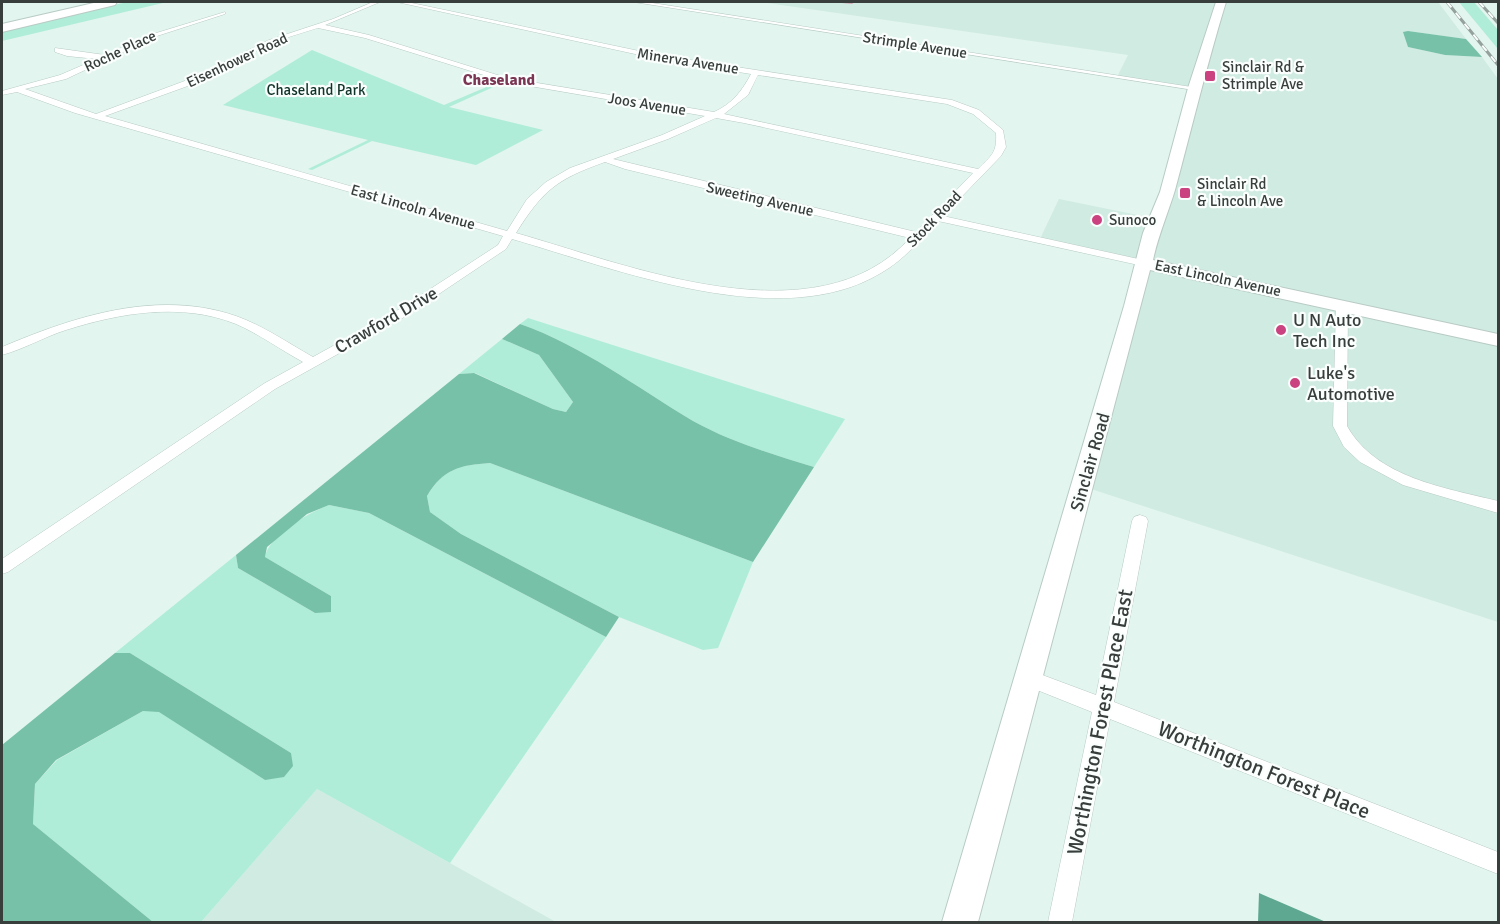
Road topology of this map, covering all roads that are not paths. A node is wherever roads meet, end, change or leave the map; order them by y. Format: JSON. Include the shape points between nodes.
{"nodes":[{"id":1,"x":79,"y":2,"type":"edge"},
{"id":2,"x":111,"y":2,"type":"edge"},
{"id":3,"x":377,"y":2,"type":"edge"},
{"id":4,"x":400,"y":2,"type":"edge"},
{"id":5,"x":637,"y":2,"type":"edge"},
{"id":6,"x":1221,"y":2,"type":"edge"},
{"id":7,"x":223,"y":13,"type":"dead end"},
{"id":8,"x":2,"y":20,"type":"edge"},
{"id":9,"x":318,"y":26,"type":"junction"},
{"id":10,"x":2,"y":28,"type":"edge"},
{"id":11,"x":58,"y":50,"type":"dead end"},
{"id":12,"x":106,"y":57,"type":"junction"},
{"id":13,"x":756,"y":72,"type":"junction"},
{"id":14,"x":1194,"y":88,"type":"junction"},
{"id":15,"x":17,"y":89,"type":"junction"},
{"id":16,"x":2,"y":93,"type":"edge"},
{"id":17,"x":976,"y":112,"type":"joint"},
{"id":18,"x":715,"y":115,"type":"junction"},
{"id":19,"x":97,"y":116,"type":"junction"},
{"id":20,"x":603,"y":158,"type":"junction"},
{"id":21,"x":980,"y":172,"type":"junction"},
{"id":22,"x":938,"y":218,"type":"junction"},
{"id":23,"x":510,"y":235,"type":"junction"},
{"id":24,"x":917,"y":236,"type":"junction"},
{"id":25,"x":1143,"y":263,"type":"junction"},
{"id":26,"x":814,"y":292,"type":"joint"},
{"id":27,"x":1342,"y":305,"type":"junction"},
{"id":28,"x":1498,"y":340,"type":"edge"},
{"id":29,"x":2,"y":351,"type":"edge"},
{"id":30,"x":311,"y":362,"type":"junction"},
{"id":31,"x":1494,"y":506,"type":"edge"},
{"id":32,"x":1140,"y":521,"type":"dead end"},
{"id":33,"x":2,"y":567,"type":"edge"},
{"id":34,"x":1029,"y":678,"type":"junction"},
{"id":35,"x":1102,"y":706,"type":"junction"},
{"id":36,"x":1498,"y":863,"type":"edge"},
{"id":37,"x":960,"y":922,"type":"edge"},
{"id":38,"x":1060,"y":922,"type":"edge"}],
"edges":[{"from":1,"to":8,"type":"highway"},
{"from":2,"to":10,"type":"highway"},
{"from":3,"to":9,"type":"street","name":"Eisenhower Road"},
{"from":4,"to":13,"type":"street","name":"Minerva Avenue","via":[[613,48]]},
{"from":5,"to":14,"type":"street","name":"Strimple Avenue"},
{"from":6,"to":14,"type":"main road","name":"Sinclair Road"},
{"from":7,"to":12,"type":"street","name":"Roche Place","via":[[170,29]]},
{"from":9,"to":18,"type":"street","name":"Joos Avenue","via":[[375,38],[507,80]]},
{"from":9,"to":19,"type":"street","name":"Eisenhower Road","via":[[271,41],[193,81]]},
{"from":11,"to":12,"type":"street"},
{"from":12,"to":15,"type":"street","name":"Roche Place","via":[[63,77]]},
{"from":13,"to":17,"type":"street","name":"Minerva Avenue","via":[[915,95]]},
{"from":13,"to":18,"type":"street","name":"Crawford Drive","via":[[745,93]]},
{"from":14,"to":25,"type":"main road","name":"Sinclair Road","via":[[1167,192]]},
{"from":15,"to":16,"type":"street","name":"Roche Place"},
{"from":15,"to":19,"type":"street","name":"East Lincoln Avenue"},
{"from":17,"to":21,"type":"street","name":"Stock Road","via":[[1000,132],[998,154]]},
{"from":18,"to":20,"type":"street","name":"Crawford Drive"},
{"from":18,"to":21,"type":"street","name":"Joos Avenue"},
{"from":19,"to":23,"type":"street","name":"East Lincoln Avenue"},
{"from":20,"to":23,"type":"street","name":"Crawford Drive","via":[[549,184],[531,201]]},
{"from":20,"to":24,"type":"street","name":"Sweeting Avenue"},
{"from":21,"to":22,"type":"street","name":"Stock Road"},
{"from":22,"to":24,"type":"street","name":"Stock Road"},
{"from":22,"to":25,"type":"street","name":"East Lincoln Avenue"},
{"from":23,"to":26,"type":"street","name":"East Lincoln Avenue","via":[[685,285],[729,293]]},
{"from":23,"to":30,"type":"street","name":"Crawford Drive","via":[[502,247],[420,302]]},
{"from":24,"to":26,"type":"street","name":"Stock Road","via":[[899,256],[865,278]]},
{"from":25,"to":27,"type":"main road","name":"East Lincoln Avenue"},
{"from":25,"to":34,"type":"main road","name":"Sinclair Road"},
{"from":27,"to":28,"type":"main road","name":"East Lincoln Avenue"},
{"from":27,"to":31,"type":"street","via":[[1340,426],[1344,437],[1372,464],[1396,476]]},
{"from":29,"to":30,"type":"street","via":[[60,328],[128,311],[201,310],[253,327]]},
{"from":30,"to":33,"type":"street","name":"Crawford Drive"},
{"from":32,"to":35,"type":"street","name":"Worthington Forest Place East"},
{"from":34,"to":35,"type":"street","name":"Worthington Forest Place"},
{"from":34,"to":37,"type":"main road","name":"Sinclair Road"},
{"from":35,"to":36,"type":"street","name":"Worthington Forest Place"},
{"from":35,"to":38,"type":"street","name":"Worthington Forest Place East"}]}
